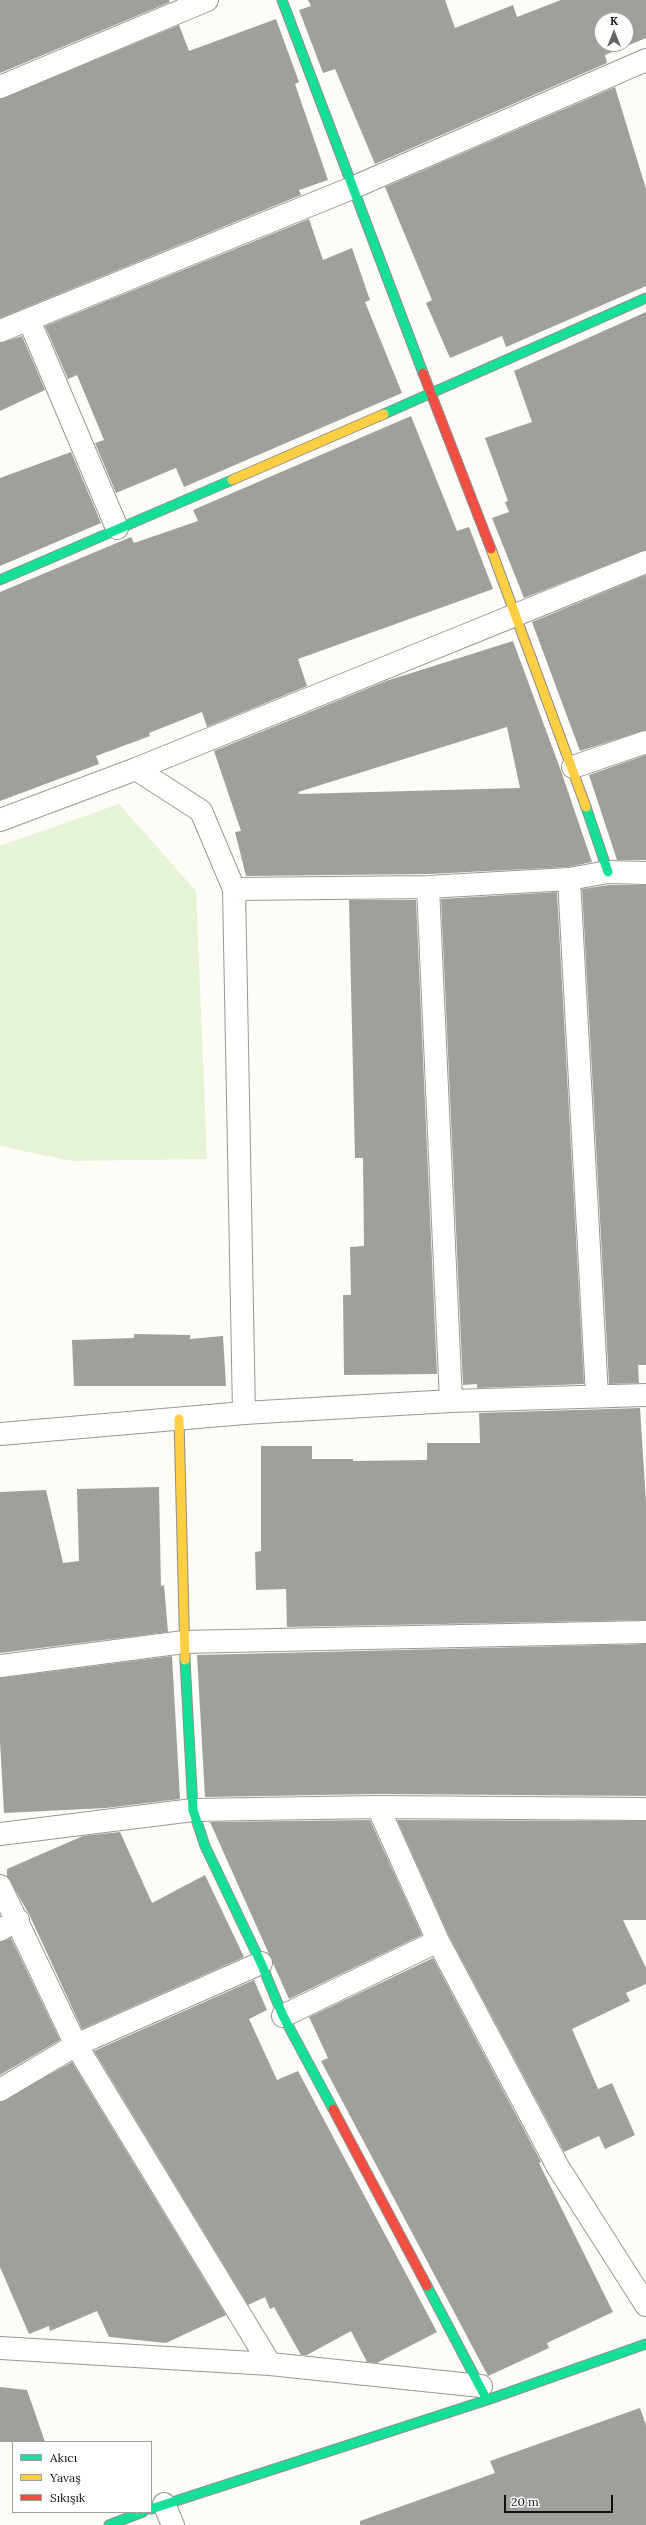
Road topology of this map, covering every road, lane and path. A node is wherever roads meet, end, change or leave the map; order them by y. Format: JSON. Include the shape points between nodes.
{"nodes":[{"id":1,"x":207,"y":0,"type":"edge"},
{"id":2,"x":282,"y":0,"type":"edge"},
{"id":3,"x":646,"y":60,"type":"edge"},
{"id":4,"x":0,"y":87,"type":"edge"},
{"id":5,"x":352,"y":188,"type":"junction"},
{"id":6,"x":646,"y":298,"type":"edge"},
{"id":7,"x":29,"y":320,"type":"junction"},
{"id":8,"x":0,"y":331,"type":"edge"},
{"id":9,"x":431,"y":394,"type":"junction"},
{"id":10,"x":117,"y":528,"type":"junction"},
{"id":11,"x":646,"y":562,"type":"edge"},
{"id":12,"x":0,"y":580,"type":"edge"},
{"id":13,"x":517,"y":616,"type":"junction"},
{"id":14,"x":646,"y":742,"type":"edge"},
{"id":15,"x":573,"y":767,"type":"junction"},
{"id":16,"x":136,"y":769,"type":"junction"},
{"id":17,"x":0,"y":820,"type":"edge"},
{"id":18,"x":608,"y":872,"type":"junction"},
{"id":19,"x":646,"y":873,"type":"edge"},
{"id":20,"x":569,"y":879,"type":"junction"},
{"id":21,"x":428,"y":887,"type":"junction"},
{"id":22,"x":234,"y":889,"type":"junction"},
{"id":23,"x":646,"y":1395,"type":"edge"},
{"id":24,"x":597,"y":1396,"type":"junction"},
{"id":25,"x":451,"y":1401,"type":"junction"},
{"id":26,"x":244,"y":1413,"type":"junction"},
{"id":27,"x":179,"y":1419,"type":"junction"},
{"id":28,"x":0,"y":1434,"type":"edge"},
{"id":29,"x":646,"y":1632,"type":"edge"},
{"id":30,"x":184,"y":1642,"type":"junction"},
{"id":31,"x":0,"y":1666,"type":"edge"},
{"id":32,"x":378,"y":1807,"type":"junction"},
{"id":33,"x":646,"y":1809,"type":"edge"},
{"id":34,"x":193,"y":1810,"type":"junction"},
{"id":35,"x":0,"y":1834,"type":"edge"},
{"id":36,"x":0,"y":1886,"type":"edge"},
{"id":37,"x":9,"y":1925,"type":"edge"},
{"id":38,"x":438,"y":1941,"type":"junction"},
{"id":39,"x":261,"y":1962,"type":"junction"},
{"id":40,"x":284,"y":2016,"type":"junction"},
{"id":41,"x":76,"y":2045,"type":"junction"},
{"id":42,"x":0,"y":2090,"type":"edge"},
{"id":43,"x":646,"y":2305,"type":"edge"},
{"id":44,"x":646,"y":2344,"type":"edge"},
{"id":45,"x":0,"y":2348,"type":"edge"},
{"id":46,"x":270,"y":2364,"type":"junction"},
{"id":47,"x":484,"y":2393,"type":"junction"},
{"id":48,"x":157,"y":2506,"type":"edge"},
{"id":49,"x":140,"y":2513,"type":"edge"},
{"id":50,"x":110,"y":2525,"type":"edge"},
{"id":51,"x":173,"y":2525,"type":"edge"}],
"edges":[{"from":1,"to":4,"type":"street"},
{"from":2,"to":5,"type":"street"},
{"from":3,"to":5,"type":"street"},
{"from":5,"to":7,"type":"street"},
{"from":5,"to":9,"type":"street"},
{"from":6,"to":9,"type":"street"},
{"from":7,"to":8,"type":"street"},
{"from":7,"to":10,"type":"street"},
{"from":9,"to":10,"type":"street"},
{"from":9,"to":13,"type":"street"},
{"from":10,"to":12,"type":"street"},
{"from":11,"to":13,"type":"street"},
{"from":13,"to":15,"type":"street"},
{"from":13,"to":16,"type":"street"},
{"from":14,"to":15,"type":"street"},
{"from":15,"to":18,"type":"street"},
{"from":16,"to":17,"type":"street"},
{"from":16,"to":22,"type":"street","via":[[201,811]]},
{"from":18,"to":19,"type":"street"},
{"from":18,"to":20,"type":"street"},
{"from":20,"to":21,"type":"street"},
{"from":20,"to":24,"type":"street"},
{"from":21,"to":22,"type":"street"},
{"from":21,"to":25,"type":"street"},
{"from":22,"to":26,"type":"street"},
{"from":23,"to":24,"type":"street"},
{"from":24,"to":25,"type":"street"},
{"from":25,"to":26,"type":"street"},
{"from":26,"to":27,"type":"street"},
{"from":27,"to":28,"type":"street"},
{"from":27,"to":30,"type":"street"},
{"from":29,"to":30,"type":"street"},
{"from":30,"to":31,"type":"street"},
{"from":30,"to":34,"type":"street"},
{"from":32,"to":33,"type":"street"},
{"from":32,"to":34,"type":"street"},
{"from":32,"to":38,"type":"street"},
{"from":34,"to":35,"type":"street"},
{"from":34,"to":39,"type":"street","via":[[204,1846]]},
{"from":36,"to":37,"type":"street"},
{"from":37,"to":41,"type":"street"},
{"from":38,"to":40,"type":"street"},
{"from":38,"to":43,"type":"street","via":[[558,2167]]},
{"from":39,"to":40,"type":"street"},
{"from":39,"to":41,"type":"street"},
{"from":40,"to":47,"type":"street"},
{"from":41,"to":42,"type":"street"},
{"from":41,"to":46,"type":"street"},
{"from":44,"to":47,"type":"street"},
{"from":45,"to":46,"type":"street"},
{"from":46,"to":47,"type":"street"},
{"from":47,"to":48,"type":"street"},
{"from":48,"to":51,"type":"street"},
{"from":49,"to":50,"type":"street"}]}
